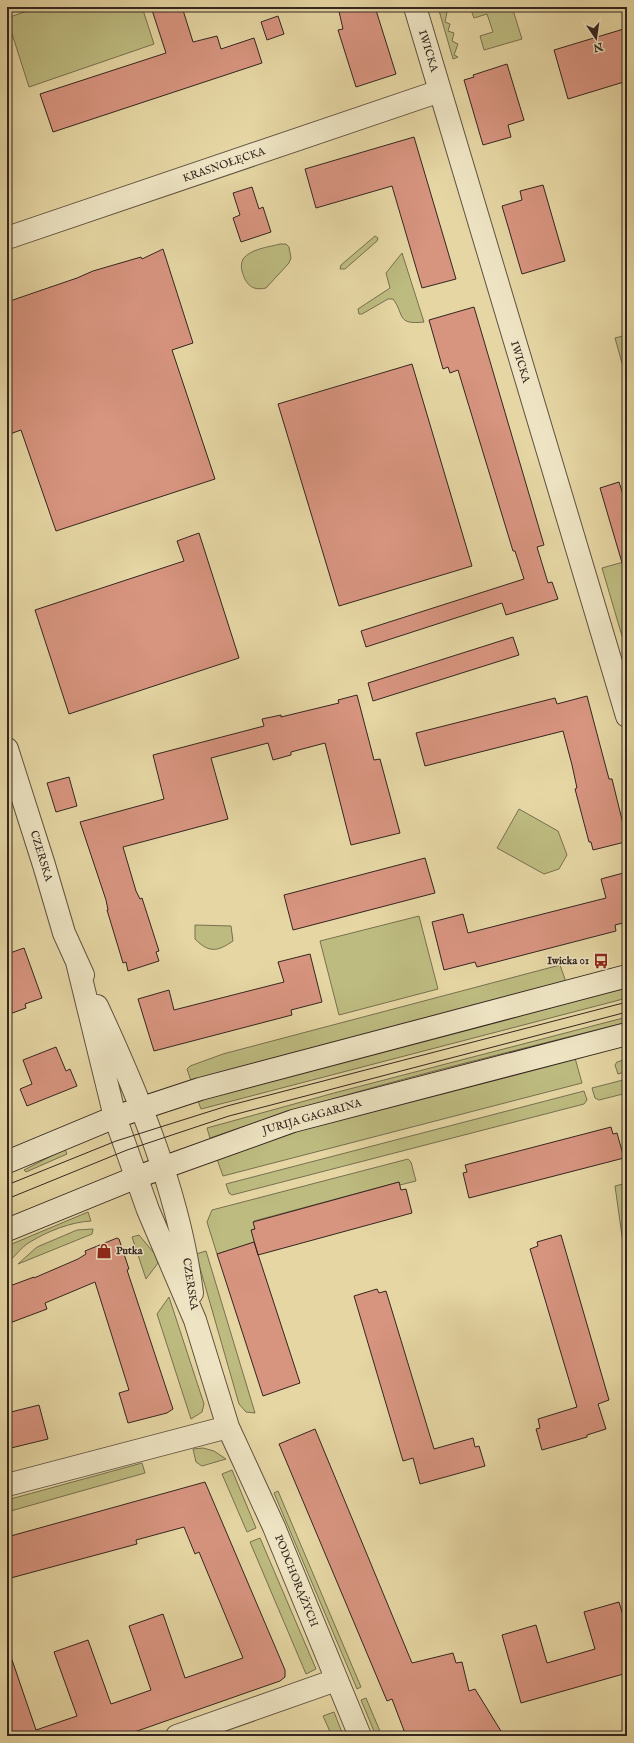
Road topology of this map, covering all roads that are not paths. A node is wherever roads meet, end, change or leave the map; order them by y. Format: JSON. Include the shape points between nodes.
{"nodes":[{"id":1,"x":415,"y":7,"type":"edge"},
{"id":2,"x":437,"y":82,"type":"junction"},
{"id":3,"x":7,"y":238,"type":"edge"},
{"id":4,"x":627,"y":716,"type":"edge"},
{"id":5,"x":7,"y":749,"type":"edge"},
{"id":6,"x":77,"y":962,"type":"junction"},
{"id":7,"x":627,"y":976,"type":"edge"},
{"id":8,"x":627,"y":1034,"type":"edge"},
{"id":9,"x":142,"y":1108,"type":"junction"},
{"id":10,"x":115,"y":1117,"type":"junction"},
{"id":11,"x":7,"y":1162,"type":"edge"},
{"id":12,"x":162,"y":1168,"type":"junction"},
{"id":13,"x":137,"y":1177,"type":"junction"},
{"id":14,"x":7,"y":1230,"type":"edge"},
{"id":15,"x":195,"y":1320,"type":"junction"},
{"id":16,"x":228,"y":1427,"type":"junction"},
{"id":17,"x":7,"y":1485,"type":"edge"},
{"id":18,"x":336,"y":1680,"type":"junction"},
{"id":19,"x":177,"y":1736,"type":"edge"},
{"id":20,"x":360,"y":1736,"type":"edge"}],
"edges":[{"from":1,"to":2,"type":"street","name":"IWICKA"},
{"from":2,"to":3,"type":"street","name":"KRASNOŁĘCKA"},
{"from":2,"to":4,"type":"street","name":"IWICKA"},
{"from":5,"to":6,"type":"street","name":"CZERSKA","via":[[64,933]]},
{"from":6,"to":9,"type":"street","name":"CZERSKA"},
{"from":6,"to":10,"type":"street","name":"CZERSKA"},
{"from":7,"to":9,"type":"street","via":[[259,1072]]},
{"from":8,"to":12,"type":"street","name":"JURIJA GAGARINA","via":[[293,1121]]},
{"from":9,"to":10,"type":"street"},
{"from":9,"to":12,"type":"street","name":"CZERSKA"},
{"from":10,"to":11,"type":"street"},
{"from":10,"to":13,"type":"street","name":"CZERSKA"},
{"from":12,"to":13,"type":"street","name":"JURIJA GAGARINA"},
{"from":12,"to":15,"type":"street","name":"CZERSKA","via":[[182,1237]]},
{"from":13,"to":14,"type":"street","name":"JURIJA GAGARINA"},
{"from":13,"to":15,"type":"street","name":"CZERSKA","via":[[152,1222]]},
{"from":15,"to":16,"type":"street","name":"PODCHORĄŻYCH"},
{"from":16,"to":17,"type":"street"},
{"from":16,"to":18,"type":"street","name":"PODCHORĄŻYCH","via":[[274,1527]]},
{"from":18,"to":19,"type":"street"},
{"from":18,"to":20,"type":"street","name":"PODCHORĄŻYCH"}]}
